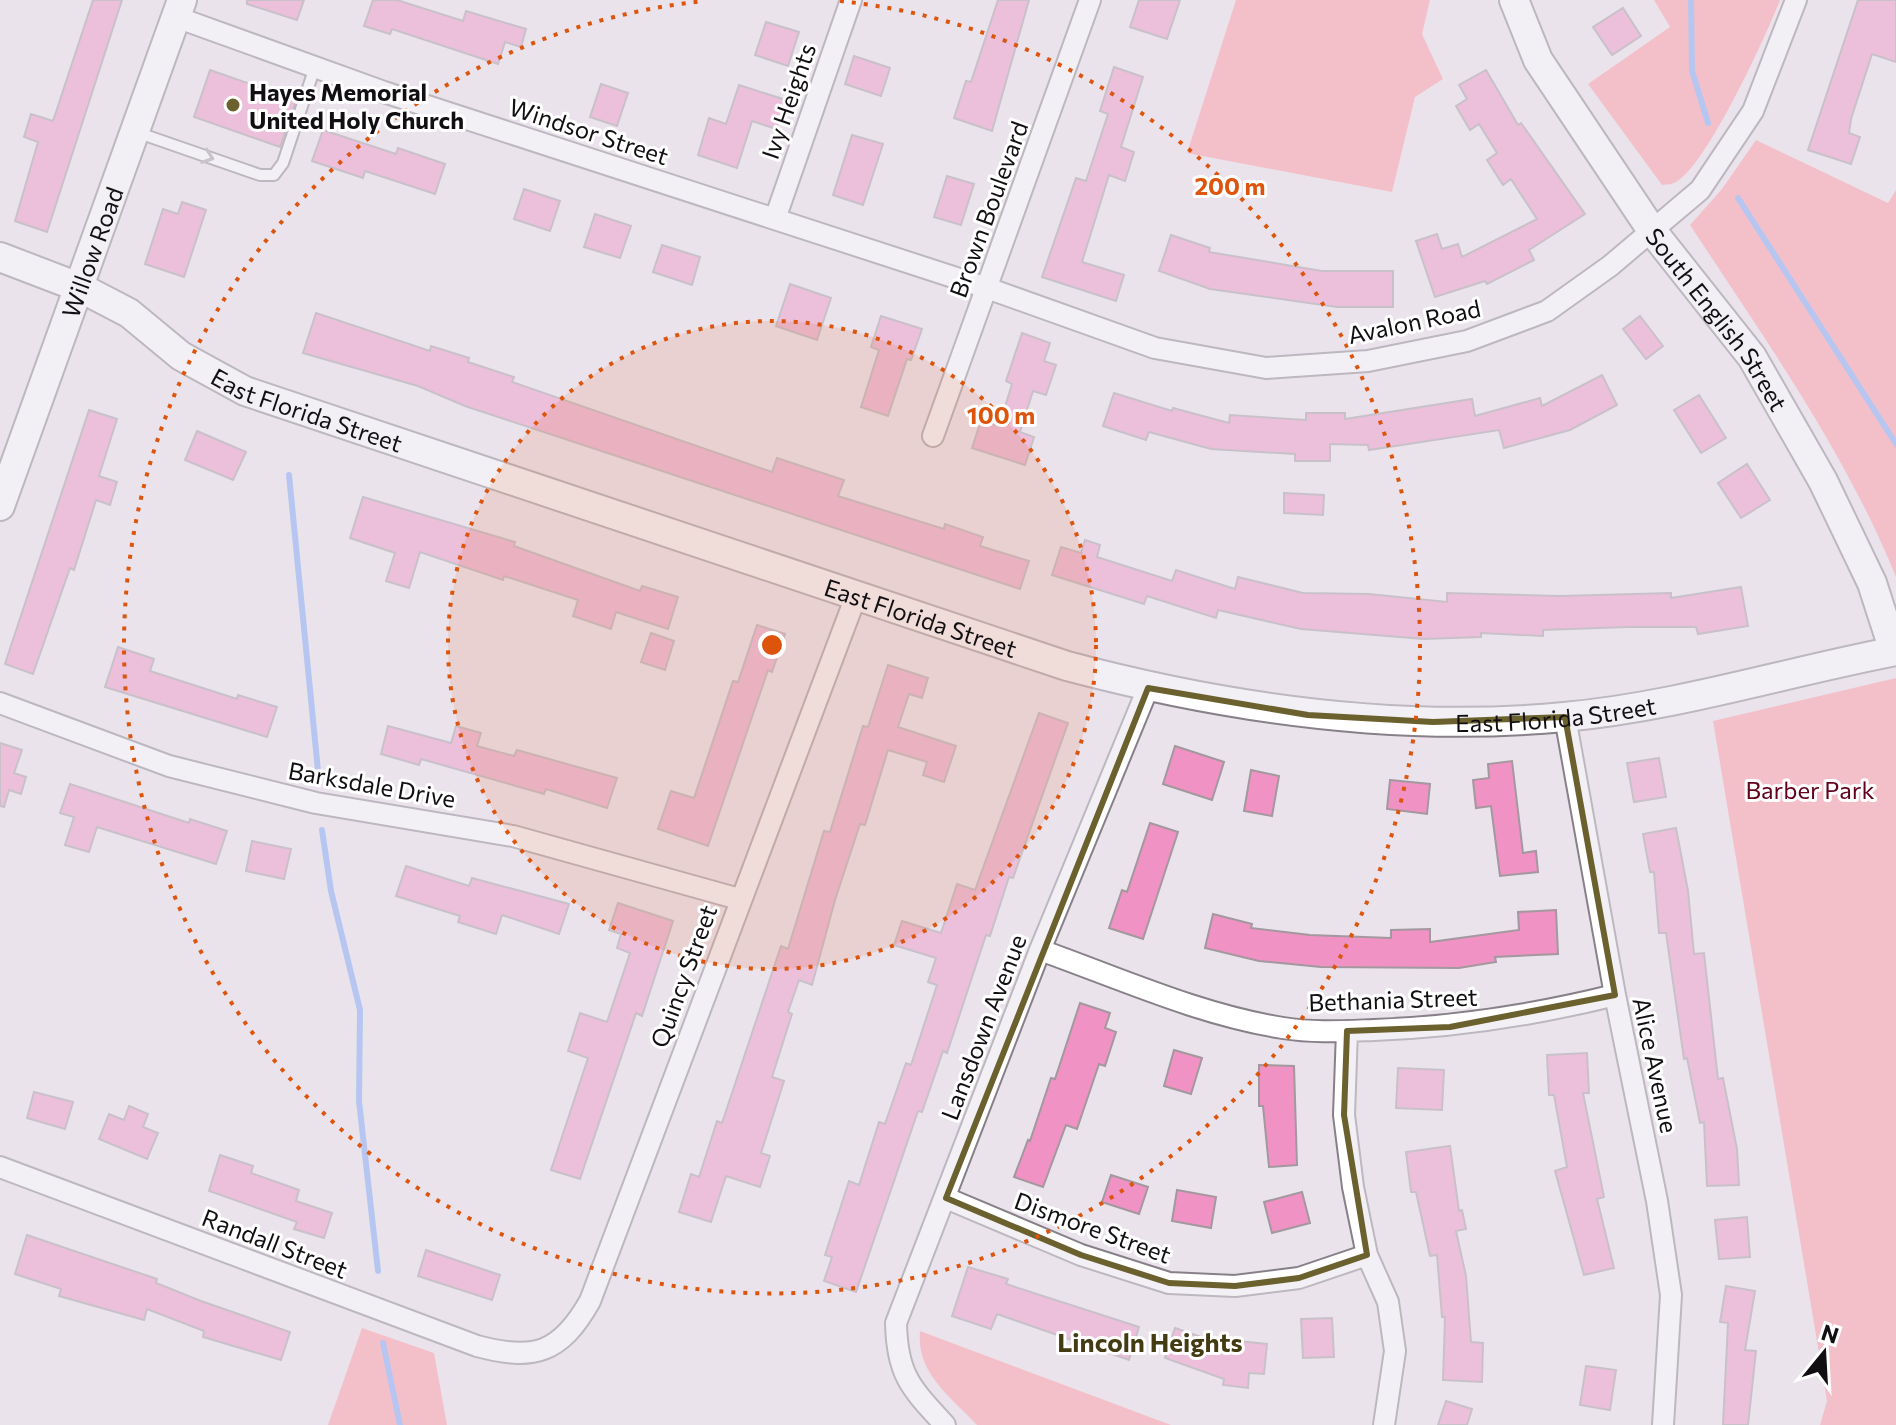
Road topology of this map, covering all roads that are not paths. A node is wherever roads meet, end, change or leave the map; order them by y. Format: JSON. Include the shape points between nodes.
{"nodes":[{"id":1,"x":851,"y":0,"type":"edge"},
{"id":2,"x":1090,"y":0,"type":"edge"},
{"id":3,"x":1514,"y":0,"type":"edge"},
{"id":4,"x":1796,"y":0,"type":"edge"},
{"id":5,"x":179,"y":9,"type":"edge"},
{"id":6,"x":315,"y":67,"type":"junction"},
{"id":7,"x":134,"y":131,"type":"junction"},
{"id":8,"x":775,"y":219,"type":"junction"},
{"id":9,"x":1653,"y":232,"type":"junction"},
{"id":10,"x":0,"y":257,"type":"edge"},
{"id":11,"x":81,"y":288,"type":"junction"},
{"id":12,"x":987,"y":288,"type":"junction"},
{"id":13,"x":933,"y":436,"type":"dead end"},
{"id":14,"x":0,"y":506,"type":"edge"},
{"id":15,"x":856,"y":596,"type":"junction"},
{"id":16,"x":1895,"y":653,"type":"edge"},
{"id":17,"x":1148,"y":688,"type":"junction"},
{"id":18,"x":0,"y":703,"type":"edge"},
{"id":19,"x":1565,"y":717,"type":"junction"},
{"id":20,"x":739,"y":899,"type":"junction"},
{"id":21,"x":1040,"y":950,"type":"junction"},
{"id":22,"x":1615,"y":995,"type":"junction"},
{"id":23,"x":1347,"y":1031,"type":"junction"},
{"id":24,"x":0,"y":1167,"type":"edge"},
{"id":25,"x":946,"y":1198,"type":"junction"},
{"id":26,"x":1367,"y":1255,"type":"junction"},
{"id":27,"x":534,"y":1354,"type":"joint"},
{"id":28,"x":945,"y":1425,"type":"edge"},
{"id":29,"x":1384,"y":1425,"type":"edge"},
{"id":30,"x":1663,"y":1425,"type":"edge"}],
"edges":[{"from":1,"to":8,"type":"street","name":"Ivy Heights"},
{"from":2,"to":12,"type":"street","name":"Brown Boulevard"},
{"from":3,"to":9,"type":"main road","name":"South English Street","via":[[1538,60]]},
{"from":4,"to":9,"type":"street","name":"Avalon Road","via":[[1753,111],[1700,190]]},
{"from":5,"to":6,"type":"street","name":"Windsor Street"},
{"from":5,"to":7,"type":"main road","name":"Willow Road"},
{"from":7,"to":6,"type":"lane","one_way":true,"via":[[260,175],[274,175],[283,163]]},
{"from":6,"to":8,"type":"street","name":"Windsor Street"},
{"from":7,"to":11,"type":"main road","name":"Willow Road"},
{"from":8,"to":12,"type":"street","name":"Windsor Street"},
{"from":9,"to":12,"type":"street","name":"Avalon Road","via":[[1547,311],[1467,341],[1368,361],[1266,368],[1155,348]]},
{"from":9,"to":16,"type":"main road","name":"South English Street","via":[[1752,357],[1823,481],[1872,583]]},
{"from":10,"to":11,"type":"main road","name":"East Florida Street"},
{"from":11,"to":14,"type":"main road","name":"Willow Road"},
{"from":11,"to":15,"type":"main road","name":"East Florida Street","via":[[129,313],[181,356],[245,391]]},
{"from":12,"to":13,"type":"street","name":"Brown Boulevard"},
{"from":15,"to":17,"type":"main road","name":"East Florida Street"},
{"from":15,"to":20,"type":"street","name":"Quincy Street"},
{"from":16,"to":19,"type":"main road","name":"East Florida Street","via":[[1721,691]]},
{"from":17,"to":19,"type":"main road","name":"East Florida Street","via":[[1308,715],[1433,722]]},
{"from":17,"to":21,"type":"street","name":"Lansdown Avenue"},
{"from":18,"to":20,"type":"street","name":"Barksdale Drive","via":[[169,766],[316,803],[513,836]]},
{"from":19,"to":22,"type":"street","name":"Alice Avenue"},
{"from":20,"to":27,"type":"street","name":"Quincy Street","via":[[590,1301],[560,1342]]},
{"from":21,"to":23,"type":"street","name":"Bethania Street","via":[[1208,1010],[1284,1028]]},
{"from":21,"to":25,"type":"street","name":"Lansdown Avenue"},
{"from":22,"to":23,"type":"street","name":"Bethania Street","via":[[1450,1027]]},
{"from":22,"to":30,"type":"street","name":"Alice Avenue","via":[[1671,1295]]},
{"from":23,"to":26,"type":"street","via":[[1344,1115]]},
{"from":24,"to":27,"type":"street","name":"Randall Street","via":[[477,1346]]},
{"from":25,"to":26,"type":"street","name":"Dismore Street","via":[[1081,1255],[1169,1283],[1235,1286],[1299,1278]]},
{"from":25,"to":28,"type":"street","name":"Lansdown Avenue","via":[[896,1323],[896,1355],[911,1388]]},
{"from":26,"to":29,"type":"street","via":[[1388,1302],[1395,1351]]}]}
